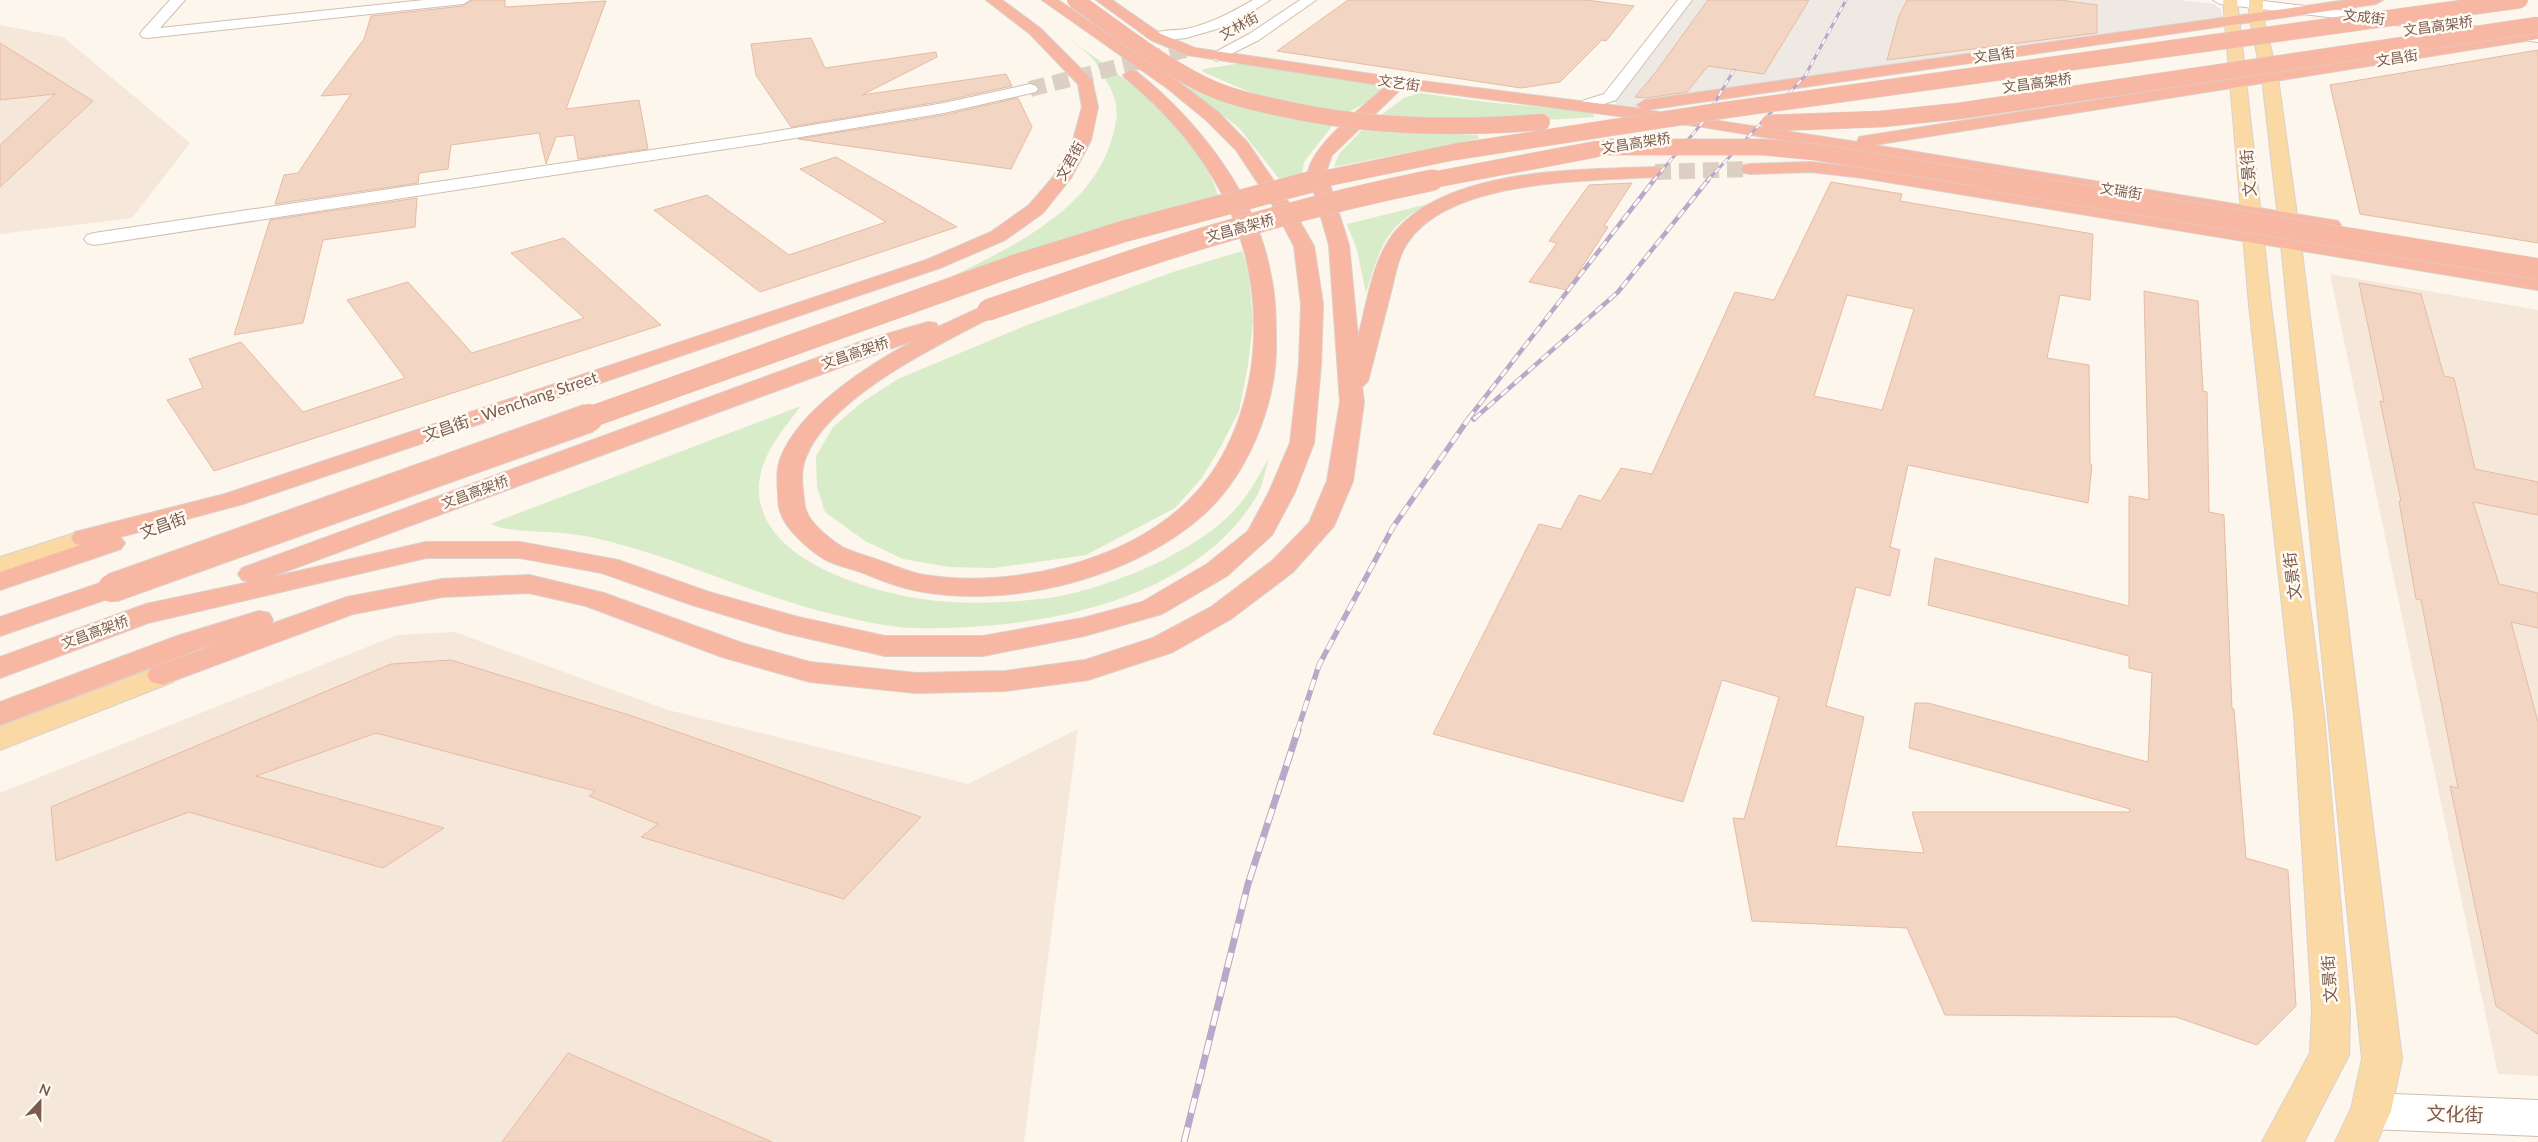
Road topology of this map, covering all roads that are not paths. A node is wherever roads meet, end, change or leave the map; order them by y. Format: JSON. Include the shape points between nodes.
{"nodes":[{"id":1,"x":178,"y":0,"type":"edge"},
{"id":2,"x":463,"y":0,"type":"edge"},
{"id":3,"x":993,"y":0,"type":"edge"},
{"id":4,"x":1030,"y":0,"type":"edge"},
{"id":5,"x":1049,"y":0,"type":"edge"},
{"id":6,"x":1075,"y":0,"type":"edge"},
{"id":7,"x":1103,"y":0,"type":"edge"},
{"id":8,"x":1264,"y":0,"type":"edge"},
{"id":9,"x":1284,"y":0,"type":"edge"},
{"id":10,"x":1308,"y":0,"type":"edge"},
{"id":11,"x":1685,"y":0,"type":"edge"},
{"id":12,"x":2376,"y":0,"type":"edge"},
{"id":13,"x":2435,"y":0,"type":"edge"},
{"id":14,"x":2520,"y":0,"type":"edge"},
{"id":15,"x":2240,"y":6,"type":"edge"},
{"id":16,"x":2307,"y":11,"type":"junction"},
{"id":17,"x":2538,"y":11,"type":"edge"},
{"id":18,"x":2536,"y":34,"type":"edge"},
{"id":19,"x":1156,"y":36,"type":"junction"},
{"id":20,"x":1193,"y":48,"type":"tunnel mouth"},
{"id":21,"x":1216,"y":56,"type":"junction"},
{"id":22,"x":1991,"y":74,"type":"junction"},
{"id":23,"x":2270,"y":78,"type":"junction"},
{"id":24,"x":1398,"y":83,"type":"junction"},
{"id":25,"x":2239,"y":83,"type":"junction"},
{"id":26,"x":1030,"y":89,"type":"tunnel mouth"},
{"id":27,"x":1582,"y":106,"type":"junction"},
{"id":28,"x":1612,"y":110,"type":"junction"},
{"id":29,"x":1726,"y":110,"type":"junction"},
{"id":30,"x":1703,"y":122,"type":"joint"},
{"id":31,"x":1770,"y":123,"type":"junction"},
{"id":32,"x":1841,"y":145,"type":"junction"},
{"id":33,"x":1607,"y":147,"type":"junction"},
{"id":34,"x":1750,"y":169,"type":"tunnel mouth"},
{"id":35,"x":1655,"y":172,"type":"tunnel mouth"},
{"id":36,"x":2252,"y":225,"type":"junction"},
{"id":37,"x":2289,"y":231,"type":"junction"},
{"id":38,"x":94,"y":239,"type":"dead end"},
{"id":39,"x":2538,"y":261,"type":"edge"},
{"id":40,"x":933,"y":264,"type":"joint"},
{"id":41,"x":2538,"y":269,"type":"edge"},
{"id":42,"x":2538,"y":284,"type":"edge"},
{"id":43,"x":988,"y":310,"type":"junction"},
{"id":44,"x":1352,"y":402,"type":"junction"},
{"id":45,"x":234,"y":499,"type":"joint"},
{"id":46,"x":88,"y":544,"type":"junction"},
{"id":47,"x":0,"y":566,"type":"edge"},
{"id":48,"x":0,"y":581,"type":"edge"},
{"id":49,"x":529,"y":584,"type":"junction"},
{"id":50,"x":140,"y":616,"type":"junction"},
{"id":51,"x":0,"y":628,"type":"edge"},
{"id":52,"x":0,"y":668,"type":"edge"},
{"id":53,"x":162,"y":675,"type":"joint"},
{"id":54,"x":0,"y":714,"type":"edge"},
{"id":55,"x":0,"y":739,"type":"edge"},
{"id":56,"x":2538,"y":1118,"type":"edge"},
{"id":57,"x":2363,"y":1126,"type":"edge"},
{"id":58,"x":2284,"y":1142,"type":"edge"}],
"edges":[{"from":1,"to":2,"type":"street","via":[[147,34]]},
{"from":3,"to":40,"type":"highway","name":"文君街","via":[[1035,31],[1086,84],[1090,107],[1082,140],[1062,178],[1036,209],[998,236]]},
{"from":4,"to":43,"type":"highway","via":[[1150,89],[1192,132],[1221,174],[1256,252],[1263,294],[1266,351],[1259,392],[1246,432],[1210,492],[1180,522],[1100,565],[1053,580],[985,588],[912,582],[833,552],[794,516],[789,488],[793,456],[827,412],[881,367]]},
{"from":5,"to":50,"type":"highway","via":[[1173,85],[1212,116],[1242,147],[1282,206],[1304,246],[1312,304],[1302,443],[1282,492],[1258,534],[1217,570],[1152,608],[1084,627],[983,646],[885,646],[796,626],[699,598],[608,566],[520,550],[426,550]]},
{"from":6,"to":29,"type":"highway","bridge":true,"via":[[1198,81],[1224,94],[1301,114],[1395,126],[1444,127]]},
{"from":7,"to":19,"type":"highway"},
{"from":8,"to":19,"type":"street","via":[[1212,28]]},
{"from":9,"to":20,"type":"street","name":"文林街","via":[[1232,32]]},
{"from":10,"to":21,"type":"street","via":[[1254,37]]},
{"from":11,"to":27,"type":"street","name":"文艺街","via":[[1610,97]]},
{"from":12,"to":16,"type":"highway","name":"文昌街"},
{"from":13,"to":22,"type":"highway","bridge":true,"via":[[2068,52]]},
{"from":14,"to":22,"type":"highway","name":"文昌高架桥","bridge":true},
{"from":15,"to":16,"type":"highway","name":"文昌街"},
{"from":15,"to":23,"type":"main road","name":"文景街"},
{"from":15,"to":25,"type":"main road","name":"文景街"},
{"from":15,"to":28,"type":"highway","name":"文昌街"},
{"from":16,"to":18,"type":"street","name":"文成街"},
{"from":17,"to":31,"type":"highway","name":"文昌高架桥","bridge":true},
{"from":18,"to":23,"type":"highway","name":"文昌街"},
{"from":18,"to":31,"type":"highway","bridge":true,"via":[[1960,111],[1881,119]]},
{"from":19,"to":21,"type":"highway","via":[[1192,52]]},
{"from":21,"to":24,"type":"highway","name":"文艺街"},
{"from":22,"to":29,"type":"highway","name":"文昌高架桥","bridge":true},
{"from":23,"to":25,"type":"highway","name":"文昌街"},
{"from":23,"to":37,"type":"main road","name":"文景街"},
{"from":24,"to":27,"type":"highway","name":"文艺街"},
{"from":24,"to":44,"type":"highway","via":[[1325,152],[1317,172],[1339,245]]},
{"from":25,"to":32,"type":"highway","name":"文昌街"},
{"from":25,"to":36,"type":"main road","name":"文景街"},
{"from":26,"to":38,"type":"street","via":[[944,108],[765,138]]},
{"from":27,"to":28,"type":"highway","name":"文艺街"},
{"from":28,"to":30,"type":"highway","name":"文艺街"},
{"from":29,"to":51,"type":"highway","name":"文昌高架桥","bridge":true,"via":[[1454,152],[1337,175],[1125,231],[1019,264],[786,346]]},
{"from":30,"to":32,"type":"highway","name":"文瑞街"},
{"from":31,"to":33,"type":"highway","name":"文昌高架桥","bridge":true},
{"from":32,"to":36,"type":"highway","name":"文瑞街"},
{"from":33,"to":41,"type":"highway","bridge":true,"via":[[1744,147],[1815,152]]},
{"from":33,"to":43,"type":"highway","name":"文昌高架桥","bridge":true,"via":[[1478,170],[1343,200],[1196,240]]},
{"from":34,"to":36,"type":"highway","name":"文瑞街","via":[[1811,167]]},
{"from":35,"to":44,"type":"highway","via":[[1534,181],[1489,188],[1450,200],[1420,216],[1402,236],[1389,262]]},
{"from":36,"to":37,"type":"highway","name":"文瑞街"},
{"from":36,"to":37,"type":"highway","name":"文瑞街"},
{"from":36,"to":58,"type":"main road","name":"文景街","via":[[2309,715],[2332,1010],[2329,1055]]},
{"from":37,"to":39,"type":"highway","name":"文瑞街"},
{"from":37,"to":42,"type":"highway","name":"文瑞街"},
{"from":37,"to":57,"type":"main road","name":"文景街","via":[[2382,1059]]},
{"from":40,"to":45,"type":"highway","name":"文昌街 - Wenchang Street"},
{"from":43,"to":50,"type":"highway","name":"文昌高架桥","via":[[874,345]]},
{"from":44,"to":49,"type":"highway","via":[[1340,481],[1321,526],[1283,566],[1222,613],[1163,645],[1088,670],[1005,681],[916,683],[810,672],[732,650],[594,599]]},
{"from":45,"to":46,"type":"highway","name":"文昌街"},
{"from":46,"to":47,"type":"main road","name":"文昌街"},
{"from":46,"to":48,"type":"highway"},
{"from":49,"to":53,"type":"highway","via":[[442,588],[347,606]]},
{"from":49,"to":54,"type":"highway","via":[[450,573],[345,593],[187,643]]},
{"from":50,"to":52,"type":"highway","name":"文昌高架桥"},
{"from":53,"to":55,"type":"main road"},
{"from":56,"to":57,"type":"street","name":"文化街"}]}
